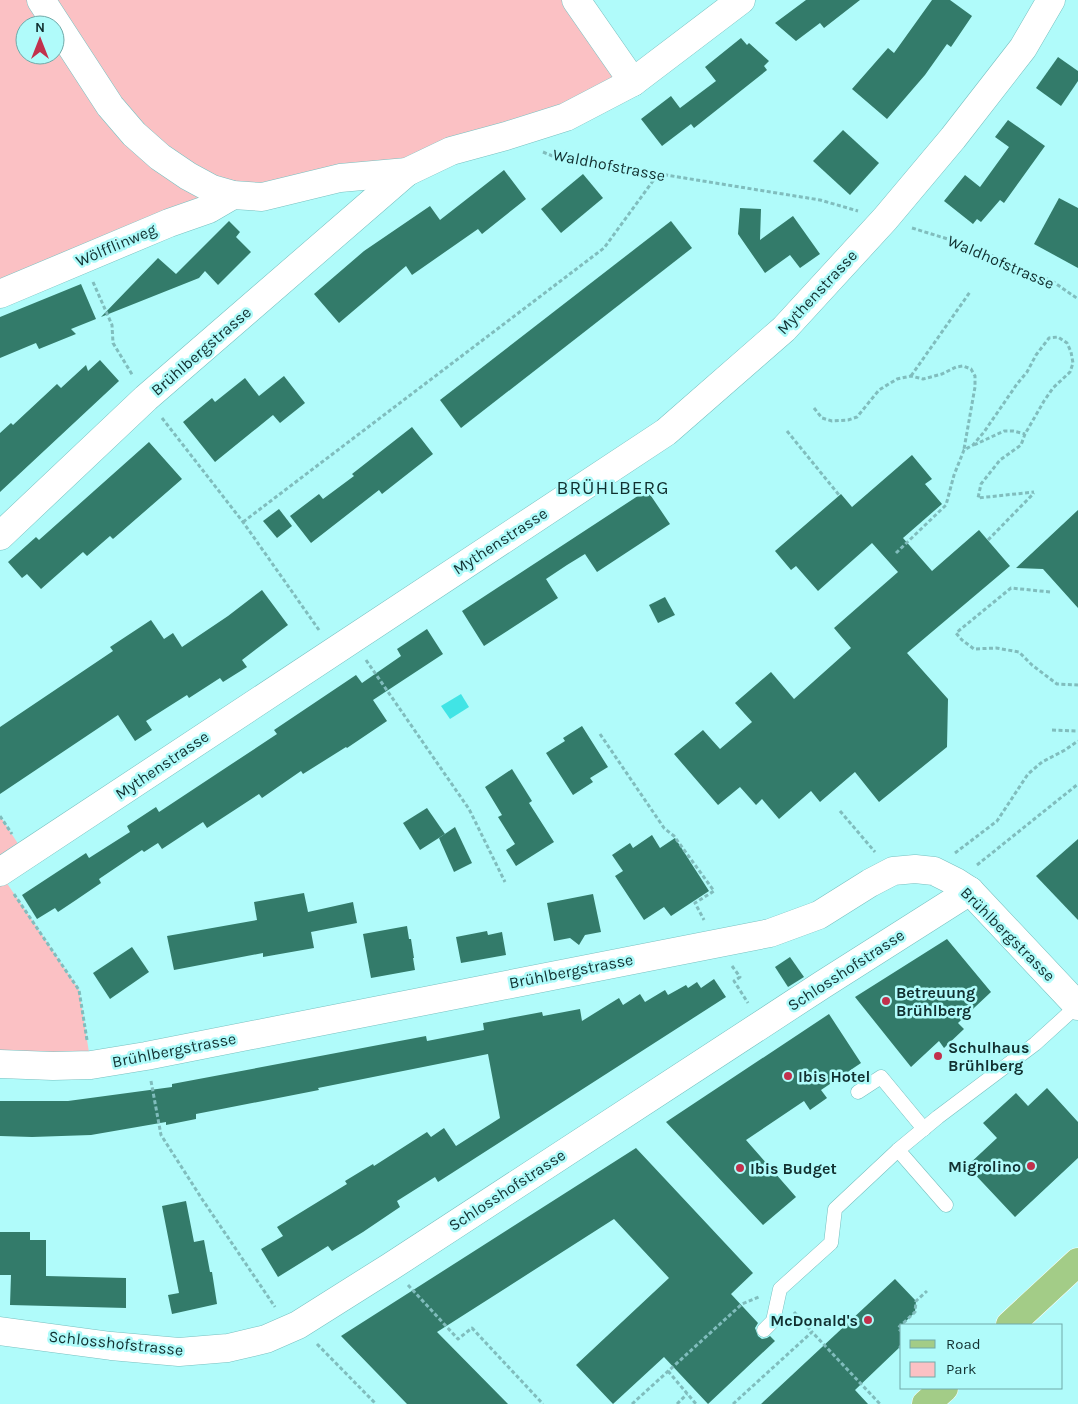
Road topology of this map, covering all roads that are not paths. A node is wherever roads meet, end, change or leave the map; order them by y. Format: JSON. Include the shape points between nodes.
{"nodes":[{"id":1,"x":41,"y":0,"type":"edge"},
{"id":2,"x":576,"y":0,"type":"edge"},
{"id":3,"x":741,"y":0,"type":"edge"},
{"id":4,"x":1050,"y":0,"type":"edge"},
{"id":5,"x":633,"y":82,"type":"junction"},
{"id":6,"x":407,"y":172,"type":"junction"},
{"id":7,"x":232,"y":195,"type":"junction"},
{"id":8,"x":0,"y":294,"type":"edge"},
{"id":9,"x":0,"y":536,"type":"edge"},
{"id":10,"x":0,"y":872,"type":"edge"},
{"id":11,"x":958,"y":877,"type":"junction"},
{"id":12,"x":1076,"y":1001,"type":"edge"},
{"id":13,"x":0,"y":1064,"type":"edge"},
{"id":14,"x":858,"y":1092,"type":"dead end"},
{"id":15,"x":924,"y":1129,"type":"junction"},
{"id":16,"x":898,"y":1150,"type":"junction"},
{"id":17,"x":946,"y":1205,"type":"dead end"},
{"id":18,"x":1078,"y":1262,"type":"edge"},
{"id":19,"x":1011,"y":1324,"type":"edge"},
{"id":20,"x":764,"y":1330,"type":"dead end"},
{"id":21,"x":0,"y":1331,"type":"edge"},
{"id":22,"x":943,"y":1389,"type":"edge"},
{"id":23,"x":926,"y":1404,"type":"edge"}],
"edges":[{"from":1,"to":7,"type":"street","via":[[110,106],[134,134],[188,176]]},
{"from":2,"to":5,"type":"street"},
{"from":3,"to":5,"type":"street"},
{"from":4,"to":10,"type":"street","name":"Mythenstrasse","via":[[1023,48],[885,219],[784,329],[666,432]]},
{"from":5,"to":6,"type":"street","via":[[566,117],[451,151]]},
{"from":6,"to":7,"type":"street","via":[[340,178],[262,197]]},
{"from":6,"to":9,"type":"street","name":"Brühlbergstrasse","via":[[146,398]]},
{"from":7,"to":8,"type":"street","name":"Wölfflinweg","via":[[209,209]]},
{"from":11,"to":12,"type":"street","name":"Brühlbergstrasse"},
{"from":11,"to":13,"type":"street","name":"Brühlbergstrasse","via":[[915,869],[893,871],[819,915],[724,953],[91,1065]]},
{"from":11,"to":21,"type":"street","name":"Schlosshofstrasse","via":[[822,985],[390,1266],[289,1319],[266,1339],[228,1348],[179,1352]]},
{"from":12,"to":15,"type":"lane","via":[[1035,1044]]},
{"from":14,"to":15,"type":"lane","via":[[881,1077]]},
{"from":15,"to":16,"type":"lane"},
{"from":16,"to":17,"type":"lane"},
{"from":16,"to":20,"type":"lane","via":[[835,1209],[830,1243],[780,1289],[774,1321]]},
{"from":18,"to":19,"type":"main road"},
{"from":22,"to":23,"type":"main road"}]}
